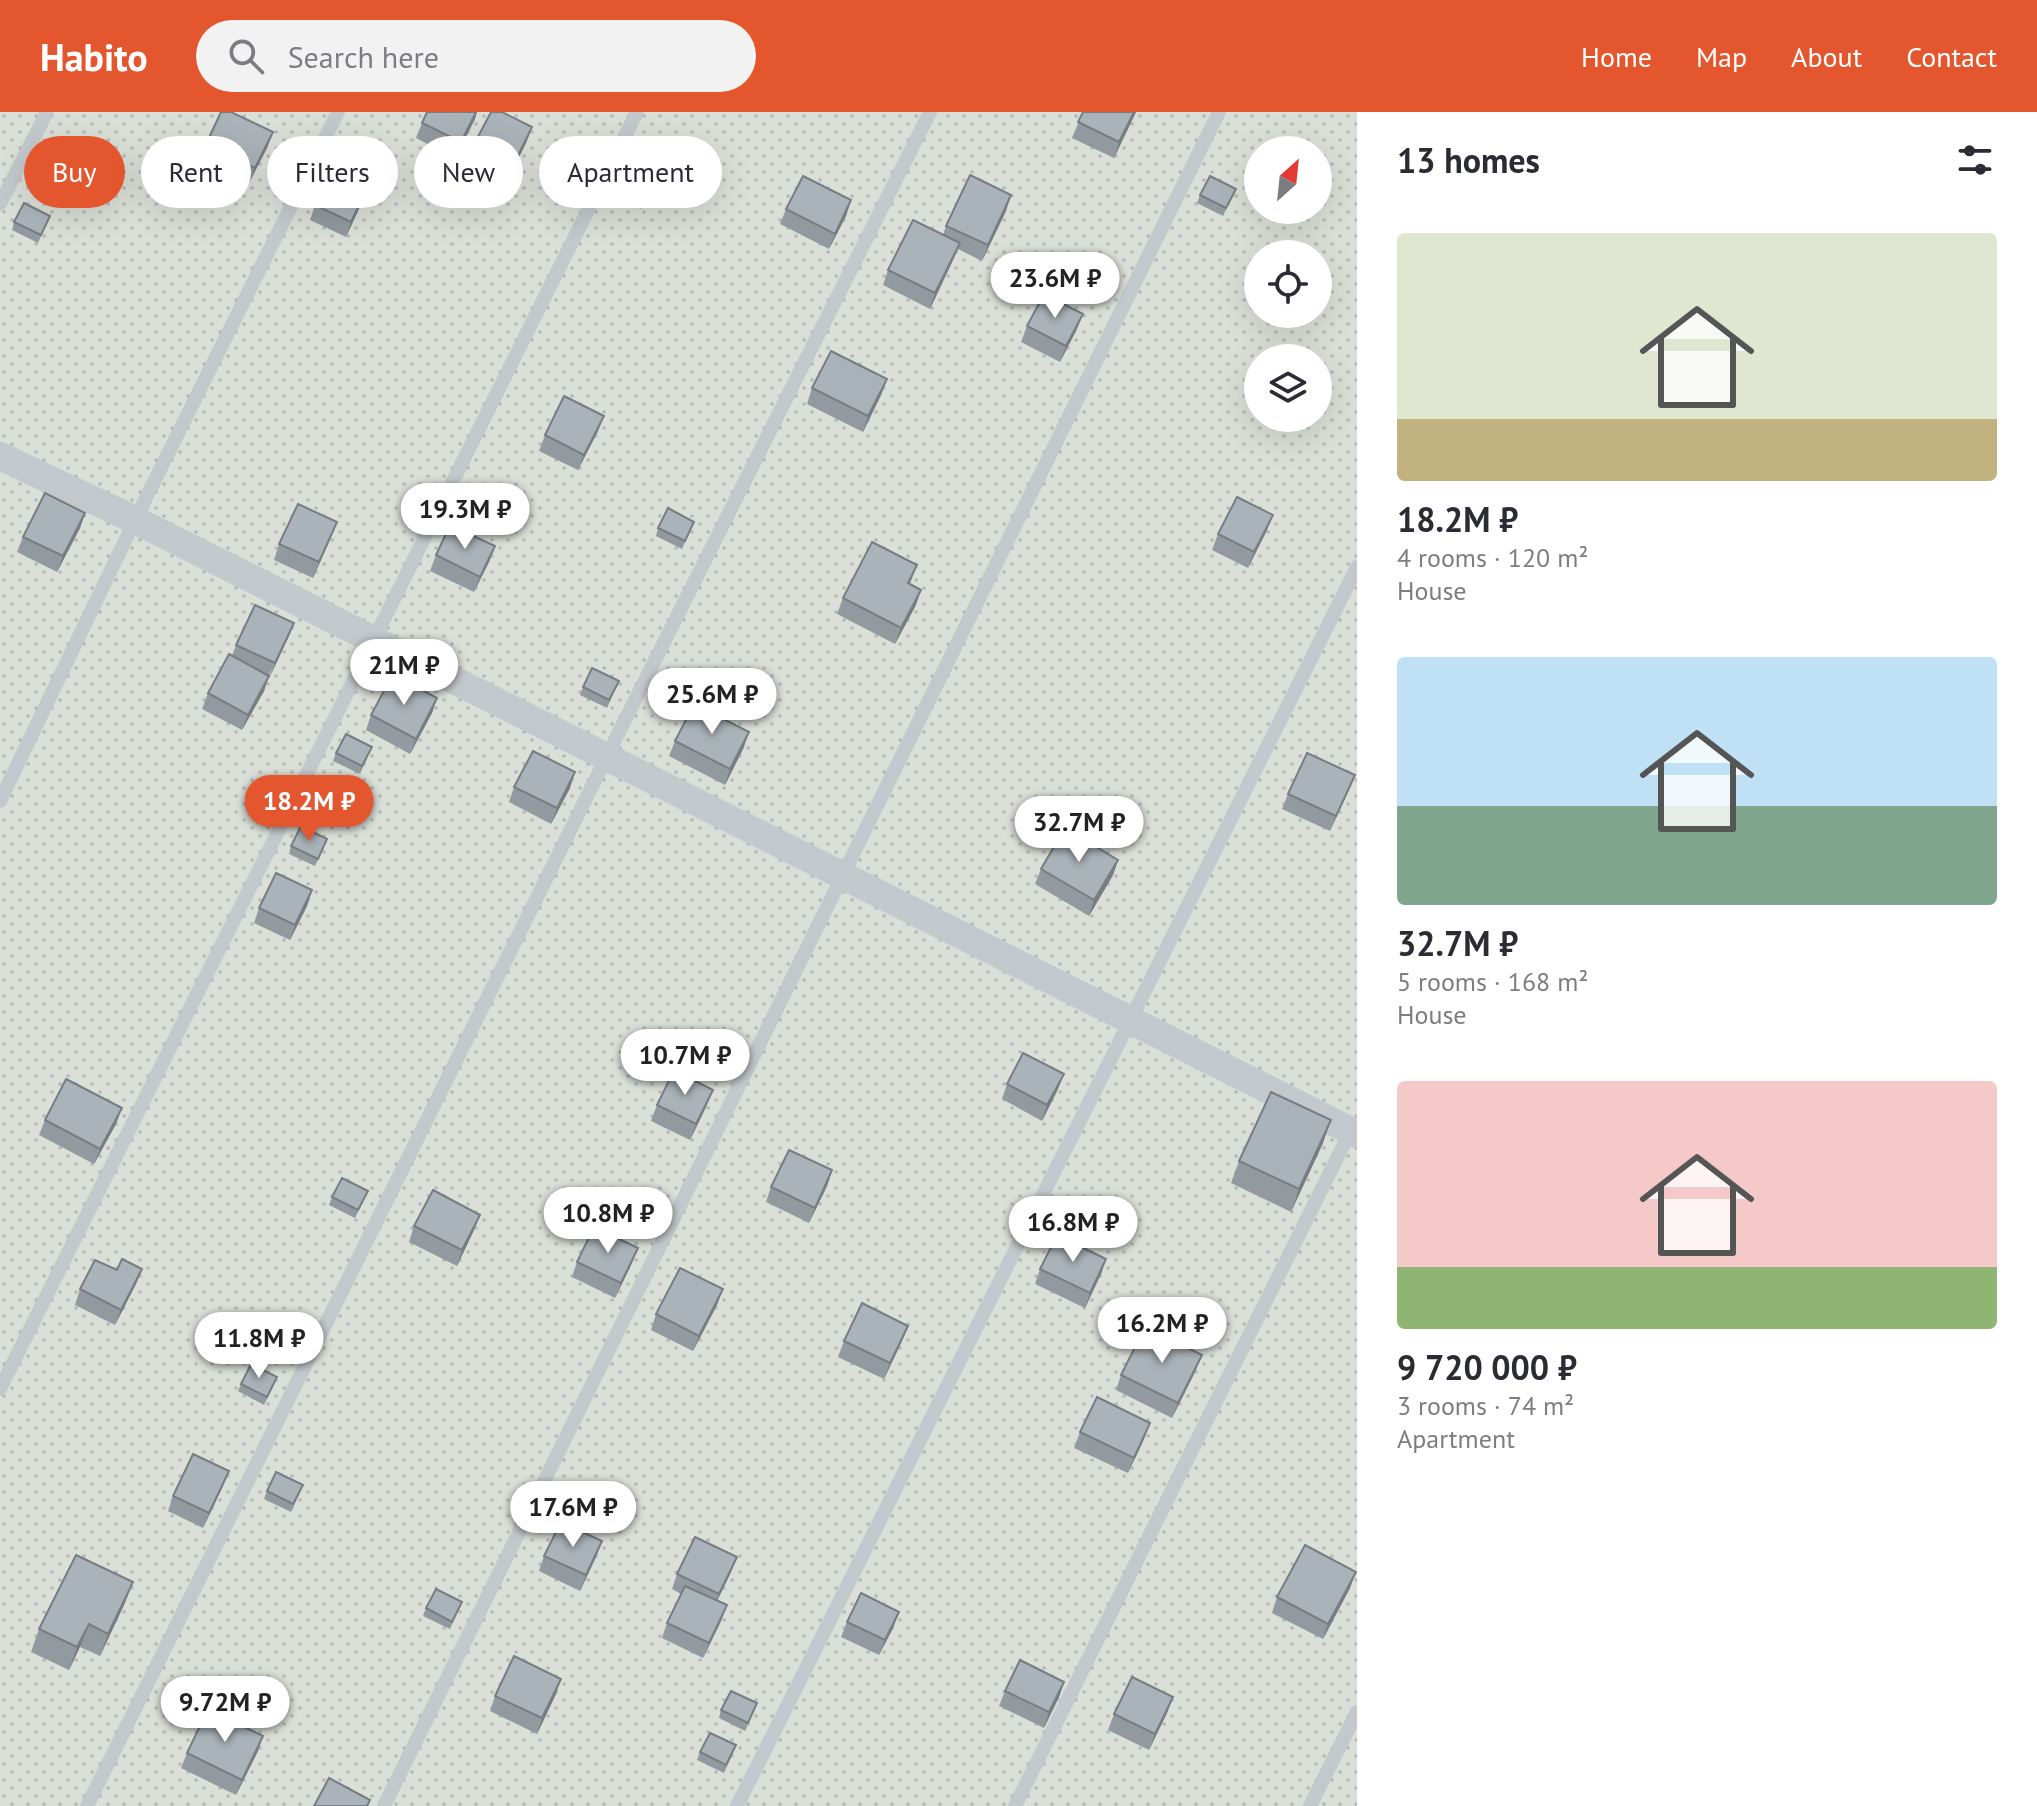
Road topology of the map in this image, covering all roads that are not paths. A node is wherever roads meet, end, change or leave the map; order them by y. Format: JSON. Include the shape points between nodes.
{"nodes":[{"id":1,"x":47,"y":112,"type":"edge"},
{"id":2,"x":338,"y":112,"type":"edge"},
{"id":3,"x":637,"y":112,"type":"edge"},
{"id":4,"x":930,"y":112,"type":"edge"},
{"id":5,"x":1219,"y":112,"type":"edge"},
{"id":6,"x":0,"y":204,"type":"edge"},
{"id":7,"x":0,"y":456,"type":"edge"},
{"id":8,"x":135,"y":520,"type":"junction"},
{"id":9,"x":1357,"y":567,"type":"edge"},
{"id":10,"x":372,"y":639,"type":"junction"},
{"id":11,"x":607,"y":756,"type":"junction"},
{"id":12,"x":0,"y":801,"type":"edge"},
{"id":13,"x":843,"y":877,"type":"junction"},
{"id":14,"x":1131,"y":1020,"type":"junction"},
{"id":15,"x":1355,"y":1128,"type":"edge"},
{"id":16,"x":0,"y":1389,"type":"edge"},
{"id":17,"x":1357,"y":1712,"type":"edge"},
{"id":18,"x":87,"y":1806,"type":"edge"},
{"id":19,"x":384,"y":1806,"type":"edge"},
{"id":20,"x":737,"y":1806,"type":"edge"},
{"id":21,"x":1015,"y":1806,"type":"edge"},
{"id":22,"x":1310,"y":1806,"type":"edge"}],
"edges":[{"from":1,"to":6,"type":"lane"},
{"from":2,"to":8,"type":"lane"},
{"from":3,"to":10,"type":"lane"},
{"from":4,"to":11,"type":"lane"},
{"from":5,"to":13,"type":"lane"},
{"from":7,"to":8,"type":"street"},
{"from":8,"to":10,"type":"street"},
{"from":8,"to":12,"type":"lane"},
{"from":9,"to":14,"type":"lane"},
{"from":10,"to":11,"type":"street"},
{"from":10,"to":16,"type":"lane"},
{"from":11,"to":13,"type":"street"},
{"from":11,"to":18,"type":"lane"},
{"from":13,"to":14,"type":"street"},
{"from":13,"to":19,"type":"lane"},
{"from":14,"to":15,"type":"street"},
{"from":14,"to":20,"type":"lane"},
{"from":15,"to":21,"type":"lane"},
{"from":17,"to":22,"type":"lane"}]}
